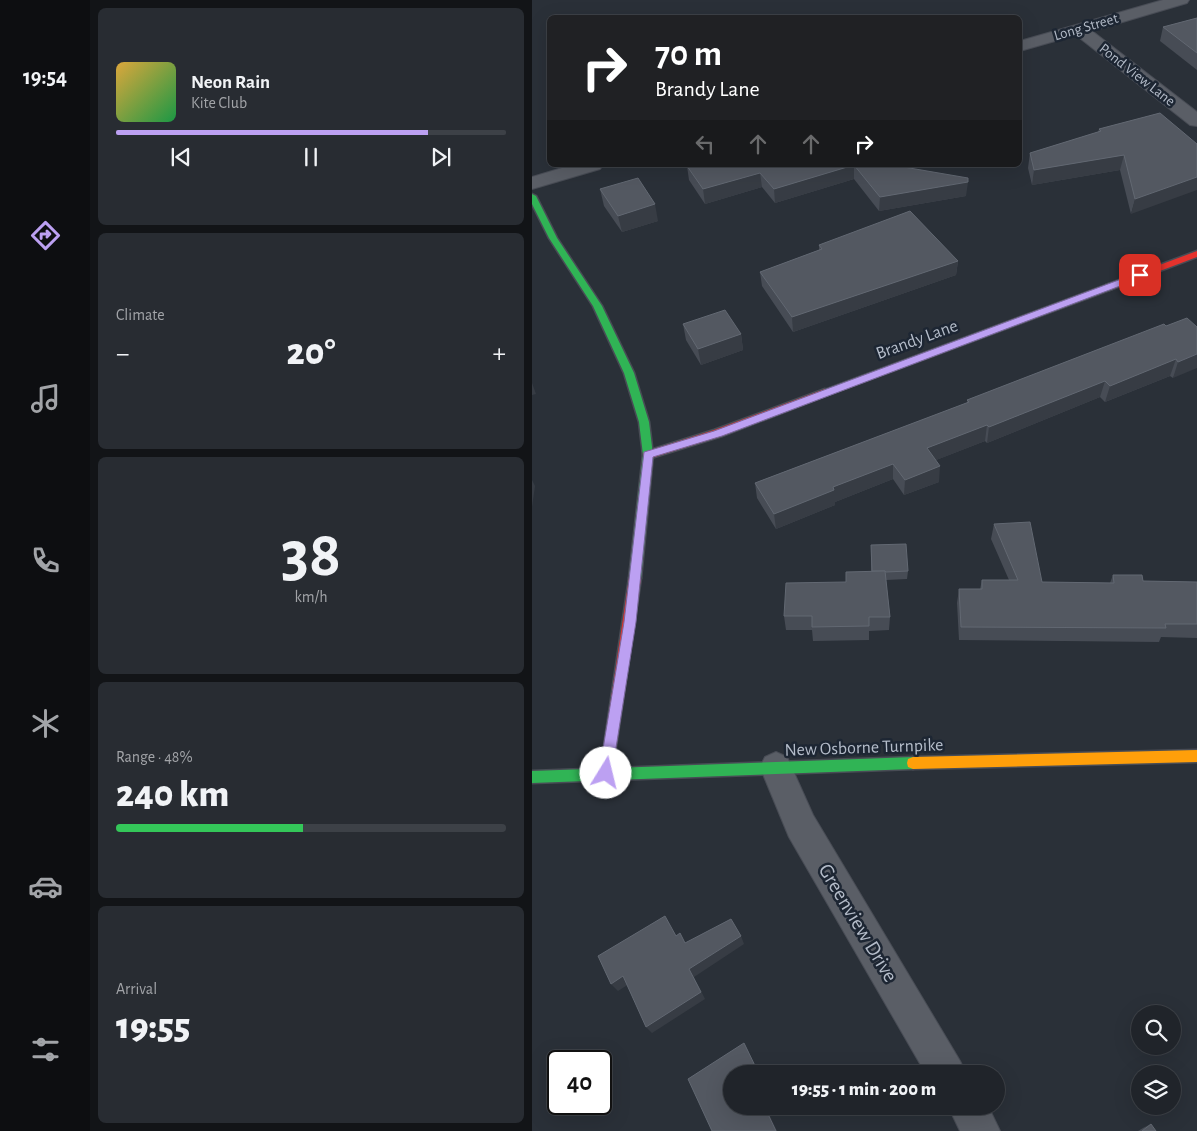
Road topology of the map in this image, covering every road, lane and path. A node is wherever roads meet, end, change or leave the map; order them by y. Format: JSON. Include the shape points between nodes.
{"nodes":[{"id":1,"x":1181,"y":0,"type":"edge"},
{"id":2,"x":1079,"y":29,"type":"junction"},
{"id":3,"x":1022,"y":45,"type":"edge"},
{"id":4,"x":1196,"y":121,"type":"edge"},
{"id":5,"x":586,"y":167,"type":"edge"},
{"id":6,"x":532,"y":183,"type":"edge"},
{"id":7,"x":532,"y":196,"type":"edge"},
{"id":8,"x":1196,"y":254,"type":"edge"},
{"id":9,"x":648,"y":455,"type":"junction"},
{"id":10,"x":1196,"y":756,"type":"edge"},
{"id":11,"x":776,"y":768,"type":"junction"},
{"id":12,"x":606,"y":773,"type":"junction"},
{"id":13,"x":532,"y":777,"type":"edge"},
{"id":14,"x":942,"y":1065,"type":"edge"},
{"id":15,"x":971,"y":1115,"type":"edge"},
{"id":16,"x":981,"y":1131,"type":"edge"}],
"edges":[{"from":1,"to":2,"type":"street","name":"Long Street"},
{"from":2,"to":3,"type":"street","name":"Long Street"},
{"from":2,"to":4,"type":"street","name":"Pond View Lane"},
{"from":5,"to":6,"type":"street"},
{"from":7,"to":9,"type":"street","via":[[553,238],[598,306],[629,373],[644,422]]},
{"from":8,"to":9,"type":"street","name":"Brandy Lane","via":[[718,433]]},
{"from":9,"to":12,"type":"street","via":[[630,622]]},
{"from":10,"to":11,"type":"street","name":"New Osborne Turnpike"},
{"from":11,"to":12,"type":"street","name":"New Osborne Turnpike"},
{"from":11,"to":14,"type":"street","name":"Greenview Drive","via":[[801,826]]},
{"from":12,"to":13,"type":"street","name":"New Osborne Turnpike"},
{"from":15,"to":16,"type":"street"}]}
